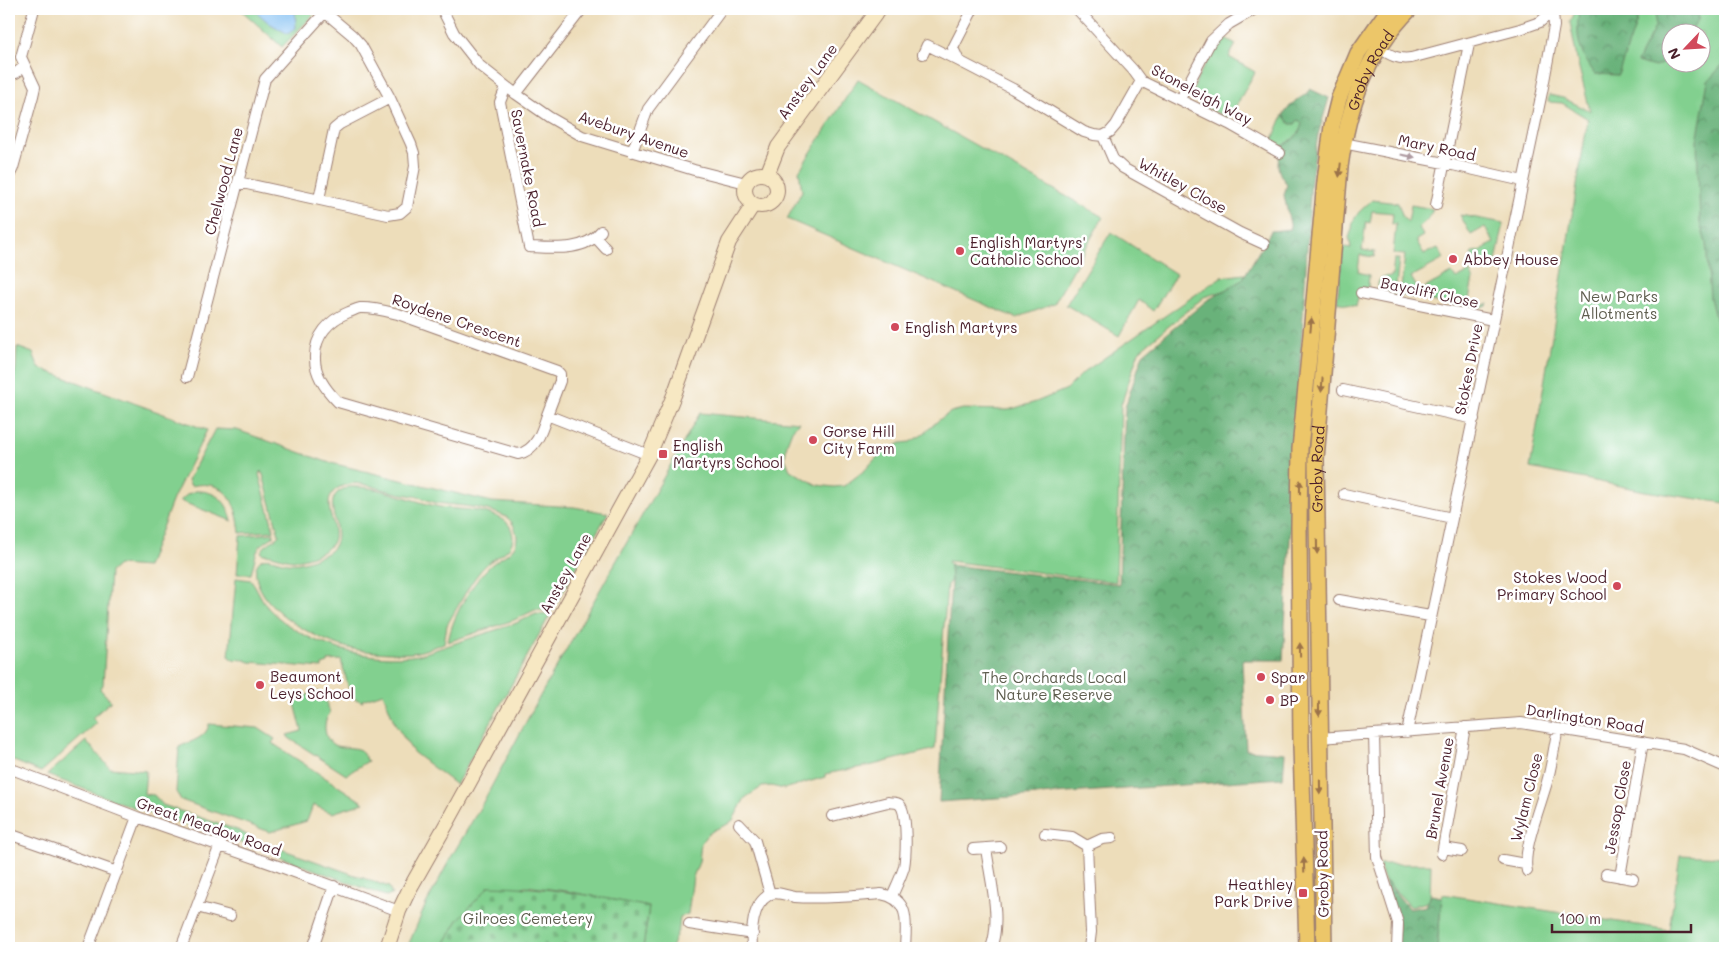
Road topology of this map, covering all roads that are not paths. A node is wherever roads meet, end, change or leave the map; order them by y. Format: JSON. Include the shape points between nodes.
{"nodes":[{"id":1,"x":32,"y":9,"type":"edge"},
{"id":2,"x":442,"y":9,"type":"edge"},
{"id":3,"x":582,"y":9,"type":"edge"},
{"id":4,"x":722,"y":9,"type":"edge"},
{"id":5,"x":879,"y":9,"type":"edge"},
{"id":6,"x":973,"y":9,"type":"edge"},
{"id":7,"x":1077,"y":9,"type":"edge"},
{"id":8,"x":1255,"y":9,"type":"edge"},
{"id":9,"x":1391,"y":9,"type":"edge"},
{"id":10,"x":1410,"y":9,"type":"edge"},
{"id":11,"x":323,"y":10,"type":"edge"},
{"id":12,"x":1554,"y":10,"type":"edge"},
{"id":13,"x":1469,"y":44,"type":"junction"},
{"id":14,"x":1379,"y":48,"type":"junction"},
{"id":15,"x":923,"y":54,"type":"dead end"},
{"id":16,"x":959,"y":61,"type":"junction"},
{"id":17,"x":25,"y":66,"type":"junction"},
{"id":18,"x":9,"y":75,"type":"edge"},
{"id":19,"x":1141,"y":81,"type":"junction"},
{"id":20,"x":506,"y":87,"type":"junction"},
{"id":21,"x":516,"y":94,"type":"junction"},
{"id":22,"x":390,"y":98,"type":"junction"},
{"id":23,"x":1180,"y":99,"type":"junction"},
{"id":24,"x":1103,"y":136,"type":"junction"},
{"id":25,"x":1343,"y":143,"type":"junction"},
{"id":26,"x":632,"y":152,"type":"junction"},
{"id":27,"x":1280,"y":154,"type":"dead end"},
{"id":28,"x":1444,"y":163,"type":"junction"},
{"id":29,"x":767,"y":175,"type":"junction"},
{"id":30,"x":9,"y":176,"type":"edge"},
{"id":31,"x":1523,"y":181,"type":"junction"},
{"id":32,"x":238,"y":182,"type":"junction"},
{"id":33,"x":746,"y":183,"type":"junction"},
{"id":34,"x":319,"y":199,"type":"junction"},
{"id":35,"x":753,"y":205,"type":"junction"},
{"id":36,"x":1436,"y":205,"type":"dead end"},
{"id":37,"x":1264,"y":244,"type":"dead end"},
{"id":38,"x":606,"y":249,"type":"dead end"},
{"id":39,"x":1361,"y":293,"type":"dead end"},
{"id":40,"x":1494,"y":320,"type":"junction"},
{"id":41,"x":187,"y":377,"type":"dead end"},
{"id":42,"x":1344,"y":390,"type":"dead end"},
{"id":43,"x":547,"y":415,"type":"junction"},
{"id":44,"x":1474,"y":419,"type":"junction"},
{"id":45,"x":649,"y":455,"type":"junction"},
{"id":46,"x":1344,"y":494,"type":"dead end"},
{"id":47,"x":1452,"y":518,"type":"junction"},
{"id":48,"x":1339,"y":600,"type":"dead end"},
{"id":49,"x":1430,"y":616,"type":"junction"},
{"id":50,"x":1465,"y":727,"type":"junction"},
{"id":51,"x":1558,"y":729,"type":"junction"},
{"id":52,"x":1407,"y":732,"type":"junction"},
{"id":53,"x":1374,"y":734,"type":"junction"},
{"id":54,"x":1320,"y":738,"type":"junction"},
{"id":55,"x":1643,"y":742,"type":"junction"},
{"id":56,"x":1725,"y":767,"type":"edge"},
{"id":57,"x":9,"y":768,"type":"edge"},
{"id":58,"x":832,"y":816,"type":"dead end"},
{"id":59,"x":137,"y":817,"type":"junction"},
{"id":60,"x":739,"y":824,"type":"dead end"},
{"id":61,"x":9,"y":834,"type":"edge"},
{"id":62,"x":1045,"y":834,"type":"dead end"},
{"id":63,"x":1112,"y":838,"type":"dead end"},
{"id":64,"x":220,"y":845,"type":"junction"},
{"id":65,"x":1087,"y":846,"type":"junction"},
{"id":66,"x":986,"y":848,"type":"junction"},
{"id":67,"x":1000,"y":848,"type":"dead end"},
{"id":68,"x":973,"y":849,"type":"dead end"},
{"id":69,"x":1462,"y":851,"type":"dead end"},
{"id":70,"x":1503,"y":860,"type":"dead end"},
{"id":71,"x":117,"y":872,"type":"junction"},
{"id":72,"x":1606,"y":874,"type":"dead end"},
{"id":73,"x":1620,"y":877,"type":"junction"},
{"id":74,"x":1633,"y":879,"type":"dead end"},
{"id":75,"x":334,"y":886,"type":"junction"},
{"id":76,"x":770,"y":894,"type":"junction"},
{"id":77,"x":892,"y":896,"type":"junction"},
{"id":78,"x":197,"y":907,"type":"junction"},
{"id":79,"x":399,"y":911,"type":"junction"},
{"id":80,"x":230,"y":916,"type":"dead end"},
{"id":81,"x":689,"y":924,"type":"dead end"},
{"id":82,"x":753,"y":934,"type":"junction"},
{"id":83,"x":88,"y":948,"type":"edge"},
{"id":84,"x":181,"y":948,"type":"edge"},
{"id":85,"x":313,"y":948,"type":"edge"},
{"id":86,"x":387,"y":948,"type":"edge"},
{"id":87,"x":752,"y":948,"type":"edge"},
{"id":88,"x":905,"y":948,"type":"edge"},
{"id":89,"x":991,"y":948,"type":"edge"},
{"id":90,"x":1088,"y":948,"type":"edge"},
{"id":91,"x":1307,"y":948,"type":"edge"},
{"id":92,"x":1324,"y":948,"type":"edge"},
{"id":93,"x":1397,"y":948,"type":"edge"}],
"edges":[{"from":1,"to":17,"type":"street","via":[[21,54]]},
{"from":2,"to":20,"type":"street","name":"Avebury Avenue","via":[[454,32],[480,66]]},
{"from":3,"to":21,"type":"street"},
{"from":4,"to":26,"type":"street","via":[[648,109]]},
{"from":5,"to":29,"type":"main road","name":"Anstey Lane","via":[[778,147]]},
{"from":6,"to":16,"type":"street","via":[[954,48]]},
{"from":7,"to":19,"type":"street","name":"Stoneleigh Way"},
{"from":8,"to":23,"type":"street","via":[[1228,24],[1211,41]]},
{"from":91,"to":9,"type":"main road","name":"Groby Road","one_way":true,"via":[[1299,527],[1300,449],[1308,356],[1332,126],[1339,98],[1355,60]]},
{"from":10,"to":14,"type":"main road","name":"Groby Road"},
{"from":11,"to":22,"type":"street","via":[[361,45]]},
{"from":11,"to":32,"type":"street","name":"Chelwood Lane","via":[[265,79]]},
{"from":12,"to":13,"type":"street","via":[[1540,22]]},
{"from":12,"to":31,"type":"street","name":"Stokes Drive","via":[[1554,26]]},
{"from":13,"to":14,"type":"street","via":[[1403,60]]},
{"from":13,"to":28,"type":"street"},
{"from":14,"to":25,"type":"main road","name":"Groby Road","via":[[1355,97]]},
{"from":15,"to":16,"type":"street","via":[[927,45]]},
{"from":16,"to":24,"type":"street","via":[[1084,132]]},
{"from":17,"to":18,"type":"street"},
{"from":17,"to":30,"type":"street","via":[[34,81],[34,96]]},
{"from":19,"to":23,"type":"street","name":"Stoneleigh Way"},
{"from":19,"to":24,"type":"street","via":[[1116,125]]},
{"from":20,"to":21,"type":"street","name":"Avebury Avenue"},
{"from":20,"to":38,"type":"street","name":"Savernake Road","via":[[500,102],[529,247],[576,246],[591,242],[599,235]]},
{"from":21,"to":26,"type":"street","name":"Avebury Avenue","via":[[582,136]]},
{"from":22,"to":34,"type":"street","via":[[334,129]]},
{"from":22,"to":34,"type":"street","via":[[414,153],[415,166],[407,207],[400,213],[388,215]]},
{"from":23,"to":27,"type":"street","name":"Stoneleigh Way"},
{"from":24,"to":37,"type":"street","name":"Whitley Close","via":[[1113,159],[1123,168]]},
{"from":25,"to":28,"type":"street","name":"Mary Road","one_way":true},
{"from":25,"to":54,"type":"main road","name":"Groby Road","one_way":true,"via":[[1316,459]]},
{"from":26,"to":33,"type":"street","name":"Avebury Avenue"},
{"from":28,"to":31,"type":"street","name":"Mary Road"},
{"from":28,"to":36,"type":"street"},
{"from":29,"to":33,"type":"main road","via":[[759,174]]},
{"from":29,"to":35,"type":"main road","via":[[776,186],[775,197],[766,206]]},
{"from":31,"to":40,"type":"street","name":"Stokes Drive"},
{"from":32,"to":34,"type":"street"},
{"from":32,"to":41,"type":"street","name":"Chelwood Lane"},
{"from":33,"to":35,"type":"main road","via":[[746,196]]},
{"from":35,"to":45,"type":"main road","name":"Anstey Lane","via":[[729,242]]},
{"from":39,"to":40,"type":"street","name":"Baycliff Close"},
{"from":40,"to":44,"type":"street","name":"Stokes Drive"},
{"from":42,"to":44,"type":"street"},
{"from":43,"to":43,"type":"street","name":"Roydene Crescent","via":[[536,442],[518,454],[338,402],[322,382],[314,359],[316,350],[323,332],[336,317],[360,308],[398,314],[557,371],[560,381]]},
{"from":43,"to":45,"type":"street"},
{"from":44,"to":47,"type":"street","name":"Stokes Drive"},
{"from":45,"to":79,"type":"main road","name":"Anstey Lane"},
{"from":46,"to":47,"type":"street"},
{"from":47,"to":49,"type":"street","name":"Stokes Drive"},
{"from":48,"to":49,"type":"street"},
{"from":49,"to":52,"type":"street","name":"Stokes Drive"},
{"from":50,"to":51,"type":"street","name":"Darlington Road","via":[[1521,723]]},
{"from":50,"to":52,"type":"street","name":"Darlington Road"},
{"from":50,"to":69,"type":"street","name":"Brunel Avenue","via":[[1442,851]]},
{"from":51,"to":55,"type":"street","name":"Darlington Road"},
{"from":51,"to":70,"type":"street","name":"Wylam Close","via":[[1526,868]]},
{"from":52,"to":53,"type":"street","name":"Darlington Road"},
{"from":53,"to":54,"type":"street","name":"Darlington Road"},
{"from":53,"to":93,"type":"street","via":[[1377,857],[1398,923]]},
{"from":54,"to":92,"type":"main road","name":"Groby Road","one_way":true},
{"from":55,"to":56,"type":"street","name":"Darlington Road","via":[[1684,748]]},
{"from":55,"to":73,"type":"street","name":"Jessop Close"},
{"from":57,"to":59,"type":"street","name":"Great Meadow Road"},
{"from":58,"to":77,"type":"street","via":[[888,802],[902,808],[905,853]]},
{"from":59,"to":64,"type":"street","name":"Great Meadow Road"},
{"from":59,"to":71,"type":"street"},
{"from":60,"to":76,"type":"street","via":[[755,841]]},
{"from":61,"to":71,"type":"street"},
{"from":62,"to":65,"type":"street","via":[[1072,837]]},
{"from":63,"to":65,"type":"street"},
{"from":64,"to":75,"type":"street","name":"Great Meadow Road"},
{"from":64,"to":78,"type":"street"},
{"from":65,"to":90,"type":"street","via":[[1091,932]]},
{"from":66,"to":67,"type":"street"},
{"from":66,"to":68,"type":"street"},
{"from":66,"to":89,"type":"street","via":[[995,905]]},
{"from":71,"to":83,"type":"street"},
{"from":72,"to":73,"type":"street"},
{"from":73,"to":74,"type":"street"},
{"from":75,"to":79,"type":"street","name":"Great Meadow Road"},
{"from":75,"to":85,"type":"street"},
{"from":76,"to":77,"type":"street","via":[[794,897]]},
{"from":76,"to":82,"type":"street","via":[[758,908]]},
{"from":77,"to":88,"type":"street","via":[[904,911]]},
{"from":78,"to":80,"type":"street"},
{"from":78,"to":84,"type":"street"},
{"from":79,"to":86,"type":"main road","name":"Anstey Lane"},
{"from":81,"to":82,"type":"street"},
{"from":82,"to":87,"type":"street"}]}
